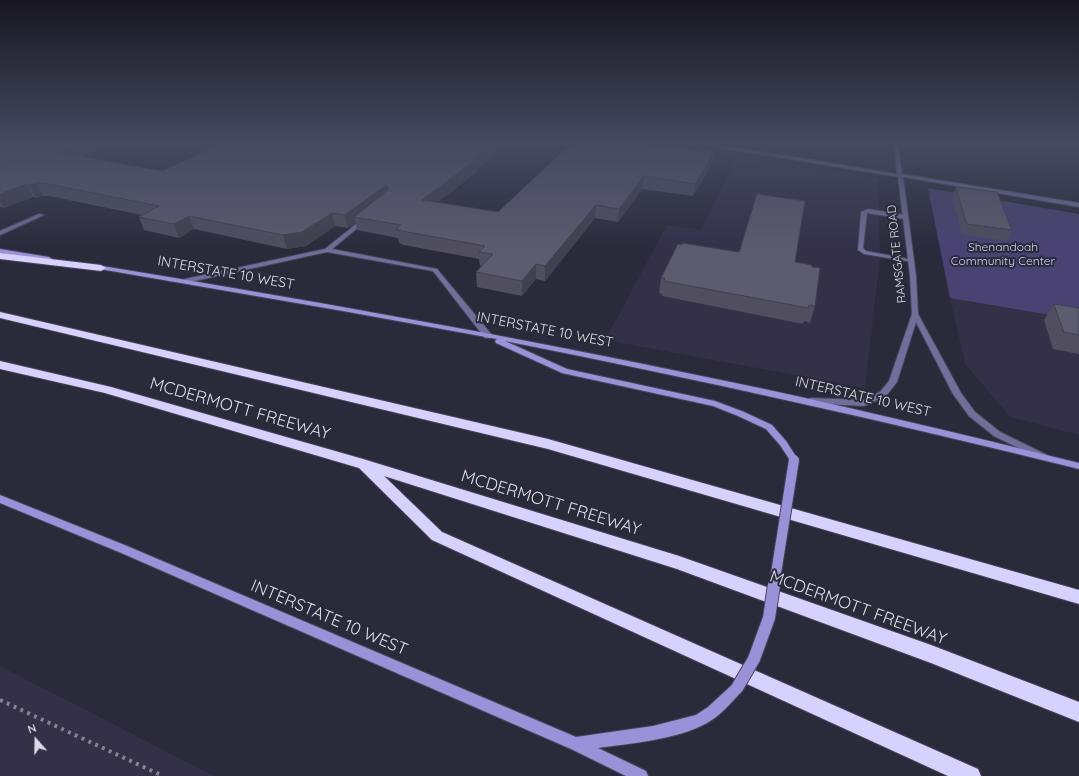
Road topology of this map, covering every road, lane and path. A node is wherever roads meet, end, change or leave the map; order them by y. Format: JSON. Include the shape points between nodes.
{"nodes":[{"id":1,"x":901,"y":180,"type":"edge"},
{"id":2,"x":931,"y":180,"type":"edge"},
{"id":3,"x":1079,"y":205,"type":"edge"},
{"id":4,"x":41,"y":215,"type":"dead end"},
{"id":5,"x":369,"y":216,"type":"edge"},
{"id":6,"x":905,"y":217,"type":"junction"},
{"id":7,"x":0,"y":233,"type":"edge"},
{"id":8,"x":326,"y":250,"type":"junction"},
{"id":9,"x":0,"y":251,"type":"edge"},
{"id":10,"x":0,"y":256,"type":"edge"},
{"id":11,"x":911,"y":260,"type":"junction"},
{"id":12,"x":101,"y":268,"type":"junction"},
{"id":13,"x":185,"y":281,"type":"junction"},
{"id":14,"x":915,"y":314,"type":"junction"},
{"id":15,"x":0,"y":315,"type":"edge"},
{"id":16,"x":488,"y":336,"type":"junction"},
{"id":17,"x":0,"y":365,"type":"edge"},
{"id":18,"x":811,"y":401,"type":"junction"},
{"id":19,"x":1046,"y":458,"type":"junction"},
{"id":20,"x":363,"y":464,"type":"junction"},
{"id":21,"x":1079,"y":466,"type":"edge"},
{"id":22,"x":0,"y":499,"type":"edge"},
{"id":23,"x":1079,"y":597,"type":"edge"},
{"id":24,"x":0,"y":700,"type":"edge"},
{"id":25,"x":1079,"y":712,"type":"edge"},
{"id":26,"x":576,"y":744,"type":"junction"},
{"id":27,"x":162,"y":776,"type":"edge"},
{"id":28,"x":641,"y":776,"type":"edge"},
{"id":29,"x":971,"y":776,"type":"edge"}],
"edges":[{"from":1,"to":6,"type":"street","name":"RAMSGATE ROAD"},
{"from":2,"to":3,"type":"street"},
{"from":4,"to":7,"type":"street"},
{"from":5,"to":8,"type":"street"},
{"from":6,"to":11,"type":"street","name":"RAMSGATE ROAD"},
{"from":6,"to":11,"type":"street","via":[[864,212],[860,249],[864,252]]},
{"from":8,"to":13,"type":"street"},
{"from":8,"to":16,"type":"street","via":[[435,270]]},
{"from":9,"to":12,"type":"main road","name":"INTERSTATE 10 WEST"},
{"from":10,"to":12,"type":"highway"},
{"from":11,"to":14,"type":"street","name":"RAMSGATE ROAD"},
{"from":12,"to":13,"type":"main road","name":"INTERSTATE 10 WEST"},
{"from":13,"to":16,"type":"main road","name":"INTERSTATE 10 WEST"},
{"from":14,"to":18,"type":"street","name":"RAMSGATE ROAD","via":[[893,382],[883,394],[864,403]]},
{"from":14,"to":19,"type":"street","name":"RAMSGATE ROAD","via":[[957,394],[972,414],[997,434]]},
{"from":15,"to":23,"type":"highway","via":[[548,444]]},
{"from":16,"to":18,"type":"main road","name":"INTERSTATE 10 WEST"},
{"from":16,"to":26,"type":"main road","bridge":true,"via":[[565,371],[715,404],[741,414],[769,427],[794,460],[769,618],[754,659],[737,688],[722,704],[698,721],[658,731]]},
{"from":17,"to":20,"type":"highway","name":"MCDERMOTT FREEWAY","via":[[107,390]]},
{"from":18,"to":19,"type":"main road","name":"INTERSTATE 10 WEST"},
{"from":19,"to":21,"type":"main road","name":"INTERSTATE 10 WEST"},
{"from":20,"to":25,"type":"highway","name":"MCDERMOTT FREEWAY","via":[[686,566],[931,654]]},
{"from":20,"to":29,"type":"highway","via":[[437,536]]},
{"from":22,"to":26,"type":"main road","name":"INTERSTATE 10 WEST","via":[[130,552]]},
{"from":24,"to":27,"type":"path"},
{"from":26,"to":28,"type":"main road","name":"INTERSTATE 10 WEST"}]}
